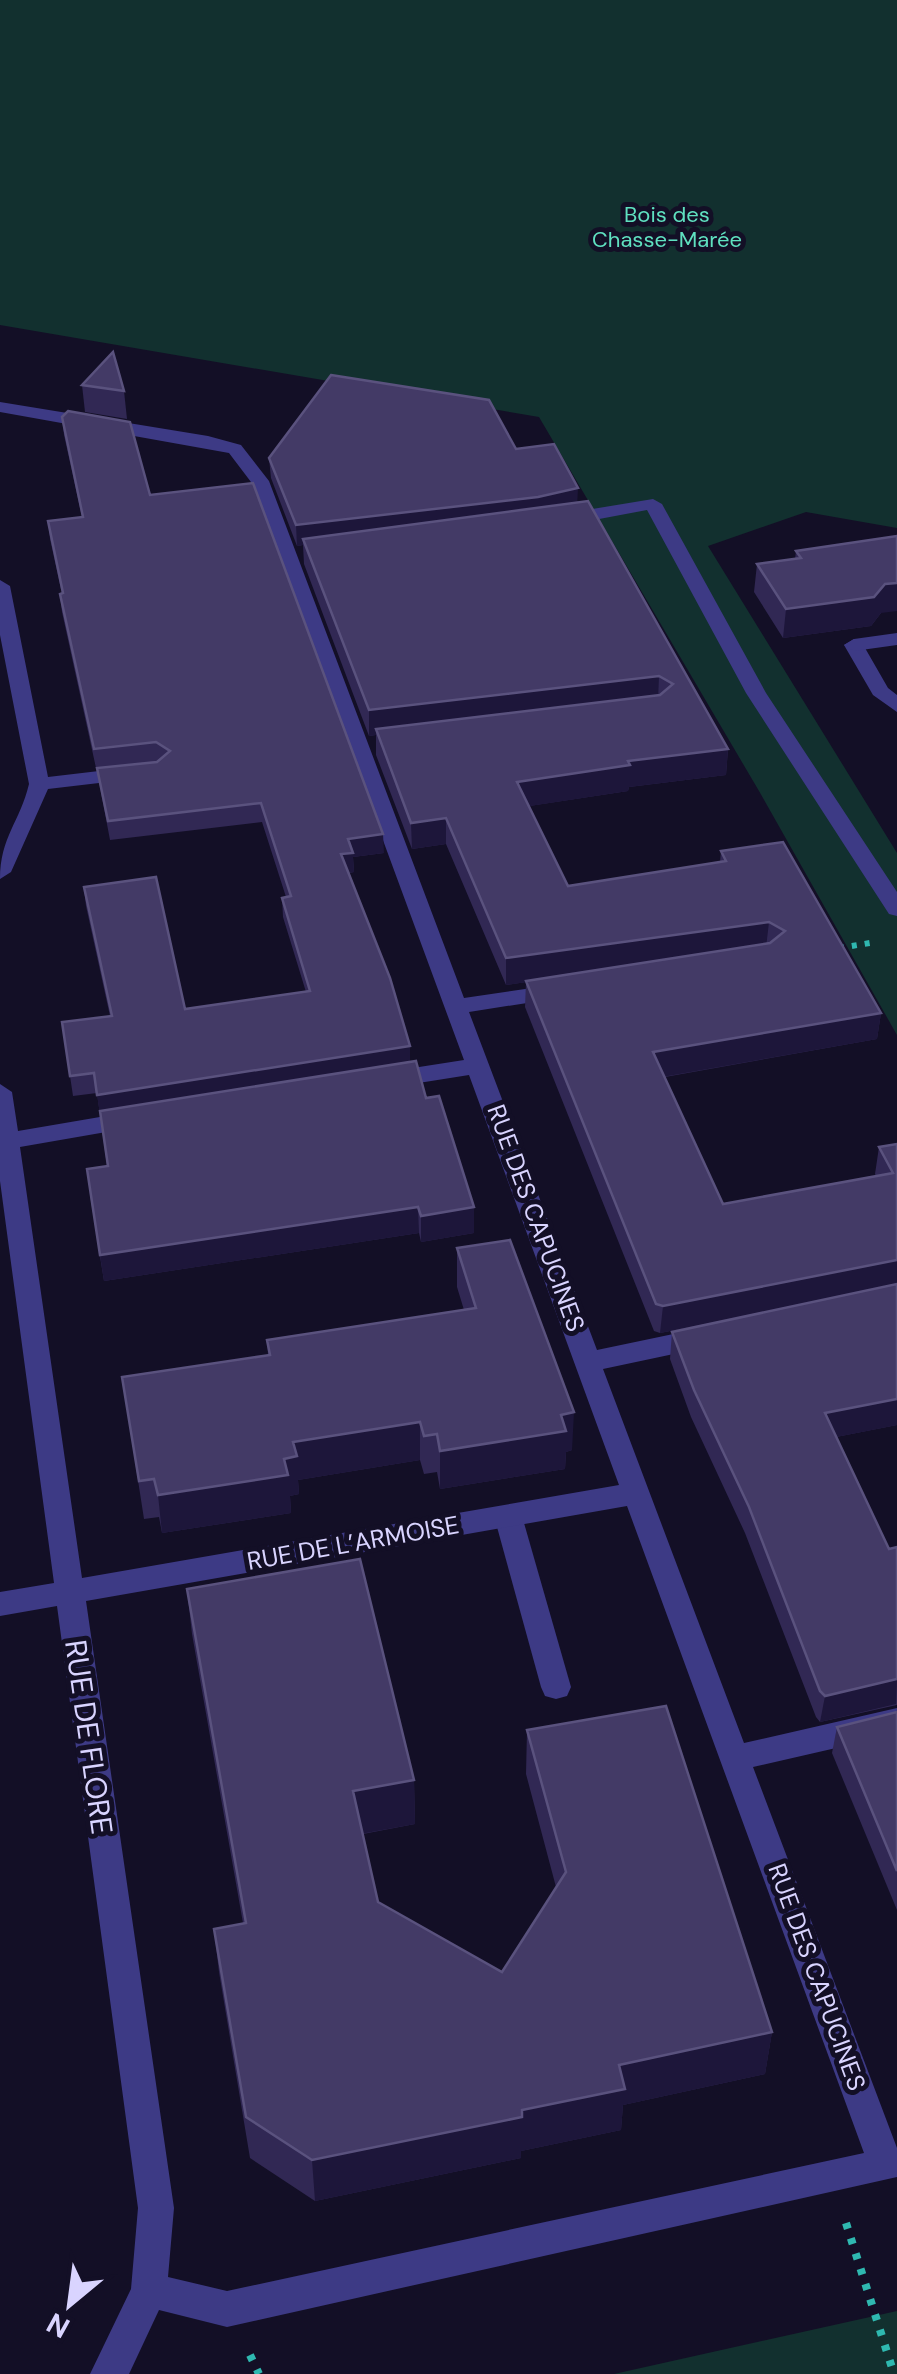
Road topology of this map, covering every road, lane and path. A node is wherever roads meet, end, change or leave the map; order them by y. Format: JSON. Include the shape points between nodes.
{"nodes":[{"id":1,"x":0,"y":407,"type":"edge"},
{"id":2,"x":544,"y":524,"type":"edge"},
{"id":3,"x":1,"y":598,"type":"edge"},
{"id":4,"x":897,"y":639,"type":"edge"},
{"id":5,"x":897,"y":706,"type":"edge"},
{"id":6,"x":158,"y":771,"type":"edge"},
{"id":7,"x":38,"y":784,"type":"junction"},
{"id":8,"x":0,"y":872,"type":"edge"},
{"id":9,"x":897,"y":908,"type":"edge"},
{"id":10,"x":878,"y":942,"type":"dead end"},
{"id":11,"x":822,"y":950,"type":"edge"},
{"id":12,"x":573,"y":989,"type":"edge"},
{"id":13,"x":457,"y":1006,"type":"junction"},
{"id":14,"x":480,"y":1066,"type":"junction"},
{"id":15,"x":362,"y":1084,"type":"edge"},
{"id":16,"x":0,"y":1092,"type":"edge"},
{"id":17,"x":167,"y":1114,"type":"edge"},
{"id":18,"x":7,"y":1141,"type":"junction"},
{"id":19,"x":724,"y":1334,"type":"edge"},
{"id":20,"x":589,"y":1362,"type":"junction"},
{"id":21,"x":638,"y":1493,"type":"junction"},
{"id":22,"x":508,"y":1516,"type":"junction"},
{"id":23,"x":68,"y":1592,"type":"junction"},
{"id":24,"x":0,"y":1604,"type":"edge"},
{"id":25,"x":556,"y":1687,"type":"dead end"},
{"id":26,"x":897,"y":1721,"type":"edge"},
{"id":27,"x":736,"y":1758,"type":"junction"},
{"id":28,"x":892,"y":2164,"type":"edge"},
{"id":29,"x":831,"y":2177,"type":"junction"},
{"id":30,"x":149,"y":2290,"type":"junction"},
{"id":31,"x":108,"y":2374,"type":"edge"},
{"id":32,"x":894,"y":2374,"type":"edge"}],
"edges":[{"from":1,"to":13,"type":"street","name":"RUE DES CAPUCINES","via":[[235,449],[260,481],[301,555]]},
{"from":2,"to":9,"type":"street","via":[[652,504],[756,693]]},
{"from":3,"to":7,"type":"street"},
{"from":4,"to":5,"type":"street","via":[[854,645],[880,691]]},
{"from":6,"to":7,"type":"street"},
{"from":7,"to":8,"type":"street","via":[[36,802]]},
{"from":10,"to":11,"type":"path"},
{"from":12,"to":13,"type":"street"},
{"from":13,"to":14,"type":"street","name":"RUE DES CAPUCINES"},
{"from":14,"to":15,"type":"street"},
{"from":14,"to":20,"type":"street","name":"RUE DES CAPUCINES"},
{"from":16,"to":18,"type":"street","name":"RUE DE FLORE"},
{"from":17,"to":18,"type":"street"},
{"from":18,"to":23,"type":"street","name":"RUE DE FLORE"},
{"from":19,"to":20,"type":"street"},
{"from":20,"to":21,"type":"street","name":"RUE DES CAPUCINES"},
{"from":21,"to":22,"type":"street","name":"RUE DE L’ARMOISE"},
{"from":21,"to":27,"type":"street","name":"RUE DES CAPUCINES"},
{"from":22,"to":23,"type":"street","name":"RUE DE L’ARMOISE"},
{"from":22,"to":25,"type":"street"},
{"from":23,"to":24,"type":"street","name":"RUE DE L’ARMOISE"},
{"from":23,"to":30,"type":"street","name":"RUE DE FLORE","via":[[156,2208]]},
{"from":26,"to":27,"type":"street"},
{"from":27,"to":28,"type":"street","name":"RUE DES CAPUCINES"},
{"from":28,"to":29,"type":"street","name":"RUE DES CAPUCINES"},
{"from":29,"to":30,"type":"street","name":"RUE DES CAPUCINES","via":[[226,2310]]},
{"from":29,"to":32,"type":"path"},
{"from":30,"to":31,"type":"street","name":"RUE DE FLORE"}]}
